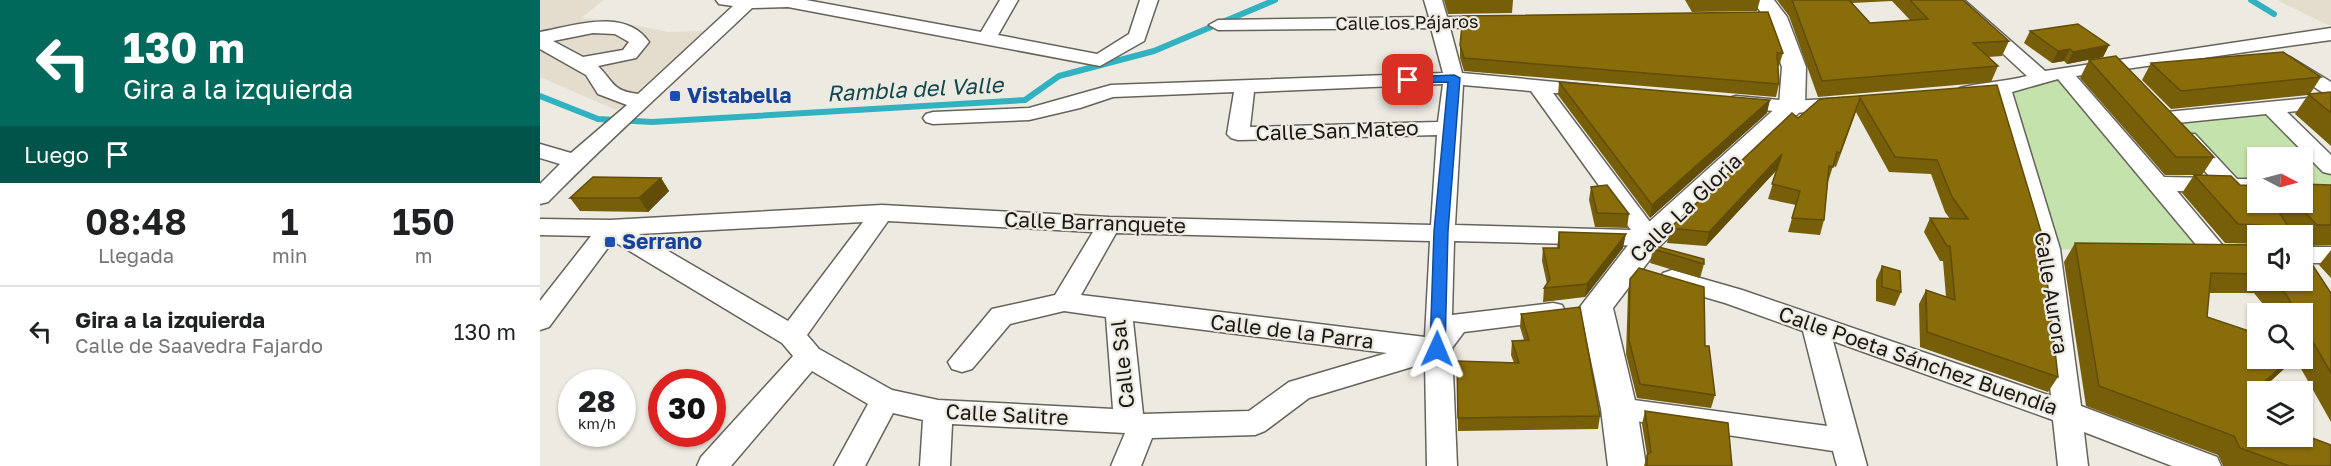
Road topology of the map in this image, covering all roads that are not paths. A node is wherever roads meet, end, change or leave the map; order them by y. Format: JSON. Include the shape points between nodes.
{"nodes":[{"id":1,"x":725,"y":0,"type":"edge"},
{"id":2,"x":872,"y":0,"type":"edge"},
{"id":3,"x":1009,"y":0,"type":"edge"},
{"id":4,"x":1149,"y":0,"type":"edge"},
{"id":5,"x":1433,"y":0,"type":"edge"},
{"id":6,"x":1954,"y":0,"type":"edge"},
{"id":7,"x":749,"y":1,"type":"edge"},
{"id":8,"x":1764,"y":12,"type":"edge"},
{"id":9,"x":858,"y":16,"type":"junction"},
{"id":10,"x":1509,"y":22,"type":"edge"},
{"id":11,"x":1439,"y":23,"type":"junction"},
{"id":12,"x":1218,"y":25,"type":"dead end"},
{"id":13,"x":2331,"y":34,"type":"edge"},
{"id":14,"x":540,"y":40,"type":"edge"},
{"id":15,"x":986,"y":40,"type":"junction"},
{"id":16,"x":2261,"y":43,"type":"junction"},
{"id":17,"x":579,"y":64,"type":"junction"},
{"id":18,"x":2112,"y":64,"type":"junction"},
{"id":19,"x":2051,"y":74,"type":"junction"},
{"id":20,"x":1454,"y":78,"type":"junction"},
{"id":21,"x":2128,"y":80,"type":"edge"},
{"id":22,"x":1538,"y":86,"type":"junction"},
{"id":23,"x":1245,"y":87,"type":"junction"},
{"id":24,"x":2001,"y":89,"type":"junction"},
{"id":25,"x":2331,"y":91,"type":"edge"},
{"id":26,"x":1607,"y":92,"type":"edge"},
{"id":27,"x":1944,"y":94,"type":"edge"},
{"id":28,"x":1711,"y":100,"type":"edge"},
{"id":29,"x":1863,"y":102,"type":"edge"},
{"id":30,"x":2331,"y":102,"type":"edge"},
{"id":31,"x":2151,"y":103,"type":"edge"},
{"id":32,"x":637,"y":107,"type":"junction"},
{"id":33,"x":1792,"y":107,"type":"junction"},
{"id":34,"x":2271,"y":108,"type":"junction"},
{"id":35,"x":933,"y":118,"type":"dead end"},
{"id":36,"x":2167,"y":118,"type":"junction"},
{"id":37,"x":1448,"y":128,"type":"junction"},
{"id":38,"x":540,"y":151,"type":"edge"},
{"id":39,"x":574,"y":161,"type":"junction"},
{"id":40,"x":2331,"y":167,"type":"edge"},
{"id":41,"x":2156,"y":184,"type":"junction"},
{"id":42,"x":2230,"y":185,"type":"junction"},
{"id":43,"x":2247,"y":186,"type":"edge"},
{"id":44,"x":540,"y":197,"type":"edge"},
{"id":45,"x":882,"y":213,"type":"junction"},
{"id":46,"x":1108,"y":225,"type":"junction"},
{"id":47,"x":540,"y":226,"type":"edge"},
{"id":48,"x":610,"y":228,"type":"junction"},
{"id":49,"x":1441,"y":231,"type":"junction"},
{"id":50,"x":1650,"y":238,"type":"junction"},
{"id":51,"x":2183,"y":252,"type":"edge"},
{"id":52,"x":2331,"y":255,"type":"edge"},
{"id":53,"x":2313,"y":263,"type":"edge"},
{"id":54,"x":1627,"y":267,"type":"junction"},
{"id":55,"x":1064,"y":302,"type":"junction"},
{"id":56,"x":1596,"y":307,"type":"junction"},
{"id":57,"x":1118,"y":308,"type":"junction"},
{"id":58,"x":540,"y":320,"type":"edge"},
{"id":59,"x":1815,"y":325,"type":"junction"},
{"id":60,"x":800,"y":346,"type":"junction"},
{"id":61,"x":1437,"y":349,"type":"junction"},
{"id":62,"x":962,"y":362,"type":"dead end"},
{"id":63,"x":885,"y":400,"type":"junction"},
{"id":64,"x":1619,"y":409,"type":"junction"},
{"id":65,"x":938,"y":412,"type":"junction"},
{"id":66,"x":2067,"y":413,"type":"junction"},
{"id":67,"x":1135,"y":423,"type":"junction"},
{"id":68,"x":1848,"y":454,"type":"edge"},
{"id":69,"x":712,"y":466,"type":"edge"},
{"id":70,"x":849,"y":466,"type":"edge"},
{"id":71,"x":935,"y":466,"type":"edge"},
{"id":72,"x":1126,"y":466,"type":"edge"},
{"id":73,"x":1442,"y":466,"type":"edge"},
{"id":74,"x":1627,"y":466,"type":"edge"},
{"id":75,"x":2073,"y":466,"type":"edge"},
{"id":76,"x":2206,"y":466,"type":"edge"}],
"edges":[{"from":1,"to":7,"type":"street"},
{"from":2,"to":9,"type":"street"},
{"from":3,"to":15,"type":"street"},
{"from":4,"to":15,"type":"street","via":[[1137,37],[1100,60]]},
{"from":5,"to":11,"type":"street"},
{"from":6,"to":19,"type":"street"},
{"from":7,"to":9,"type":"street","via":[[788,2]]},
{"from":7,"to":32,"type":"street"},
{"from":8,"to":33,"type":"main road","via":[[1794,67]]},
{"from":9,"to":15,"type":"street"},
{"from":10,"to":11,"type":"street","name":"Calle los Pájaros"},
{"from":11,"to":12,"type":"street","name":"Calle los Pájaros"},
{"from":11,"to":20,"type":"street"},
{"from":13,"to":16,"type":"street"},
{"from":14,"to":17,"type":"street"},
{"from":14,"to":17,"type":"street","via":[[613,27],[634,34],[640,42],[629,54]]},
{"from":16,"to":18,"type":"street"},
{"from":16,"to":25,"type":"street"},
{"from":17,"to":32,"type":"street","via":[[593,71],[605,90]]},
{"from":18,"to":19,"type":"street"},
{"from":18,"to":21,"type":"street"},
{"from":19,"to":24,"type":"street"},
{"from":19,"to":41,"type":"street"},
{"from":20,"to":22,"type":"street"},
{"from":20,"to":23,"type":"street"},
{"from":20,"to":37,"type":"street"},
{"from":22,"to":26,"type":"street"},
{"from":22,"to":50,"type":"street"},
{"from":23,"to":35,"type":"street","via":[[1111,91],[1029,114]]},
{"from":23,"to":37,"type":"street","name":"Calle San Mateo","via":[[1238,134]]},
{"from":24,"to":27,"type":"street"},
{"from":24,"to":66,"type":"street","name":"Calle Aurora","via":[[2059,249]]},
{"from":28,"to":33,"type":"street"},
{"from":29,"to":33,"type":"street"},
{"from":30,"to":34,"type":"street"},
{"from":31,"to":36,"type":"street"},
{"from":32,"to":39,"type":"street"},
{"from":33,"to":50,"type":"main road","name":"Calle La Gloria"},
{"from":34,"to":36,"type":"street"},
{"from":34,"to":40,"type":"street"},
{"from":36,"to":42,"type":"street"},
{"from":37,"to":49,"type":"street"},
{"from":38,"to":39,"type":"street"},
{"from":39,"to":44,"type":"street"},
{"from":41,"to":42,"type":"street"},
{"from":41,"to":51,"type":"street","via":[[2227,253]]},
{"from":42,"to":43,"type":"street"},
{"from":45,"to":46,"type":"street","name":"Calle Barranquete"},
{"from":45,"to":48,"type":"street","name":"Calle Barranquete"},
{"from":45,"to":60,"type":"street"},
{"from":46,"to":49,"type":"street","name":"Calle Barranquete"},
{"from":46,"to":55,"type":"street"},
{"from":47,"to":48,"type":"street","name":"Calle Barranquete"},
{"from":48,"to":58,"type":"street"},
{"from":48,"to":60,"type":"street","name":"Calle Salitre"},
{"from":49,"to":50,"type":"street","name":"Calle Barranquete"},
{"from":49,"to":61,"type":"street"},
{"from":50,"to":54,"type":"main road","name":"Calle La Gloria"},
{"from":52,"to":53,"type":"street"},
{"from":54,"to":56,"type":"main road","name":"Calle La Gloria"},
{"from":54,"to":59,"type":"street","name":"Calle Poeta Sánchez Buendía","via":[[1732,296]]},
{"from":55,"to":57,"type":"street","name":"Calle de la Parra"},
{"from":55,"to":62,"type":"street","name":"Calle de la Parra","via":[[1001,316]]},
{"from":56,"to":61,"type":"street","via":[[1456,323]]},
{"from":56,"to":64,"type":"main road"},
{"from":57,"to":61,"type":"street","name":"Calle de la Parra"},
{"from":57,"to":67,"type":"street","name":"Calle Sal"},
{"from":59,"to":66,"type":"street","name":"Calle Poeta Sánchez Buendía"},
{"from":59,"to":68,"type":"street"},
{"from":60,"to":63,"type":"street","name":"Calle Salitre"},
{"from":60,"to":69,"type":"street"},
{"from":61,"to":67,"type":"street","name":"Calle Salitre","via":[[1299,390],[1255,423]]},
{"from":61,"to":73,"type":"street"},
{"from":63,"to":65,"type":"street","name":"Calle Salitre"},
{"from":63,"to":70,"type":"street"},
{"from":64,"to":68,"type":"street"},
{"from":64,"to":74,"type":"main road"},
{"from":65,"to":67,"type":"street","name":"Calle Salitre"},
{"from":65,"to":71,"type":"street"},
{"from":66,"to":75,"type":"street","name":"Calle Aurora"},
{"from":66,"to":76,"type":"street","name":"Calle Poeta Sánchez Buendía"},
{"from":67,"to":72,"type":"street","name":"Calle Sal"}]}
